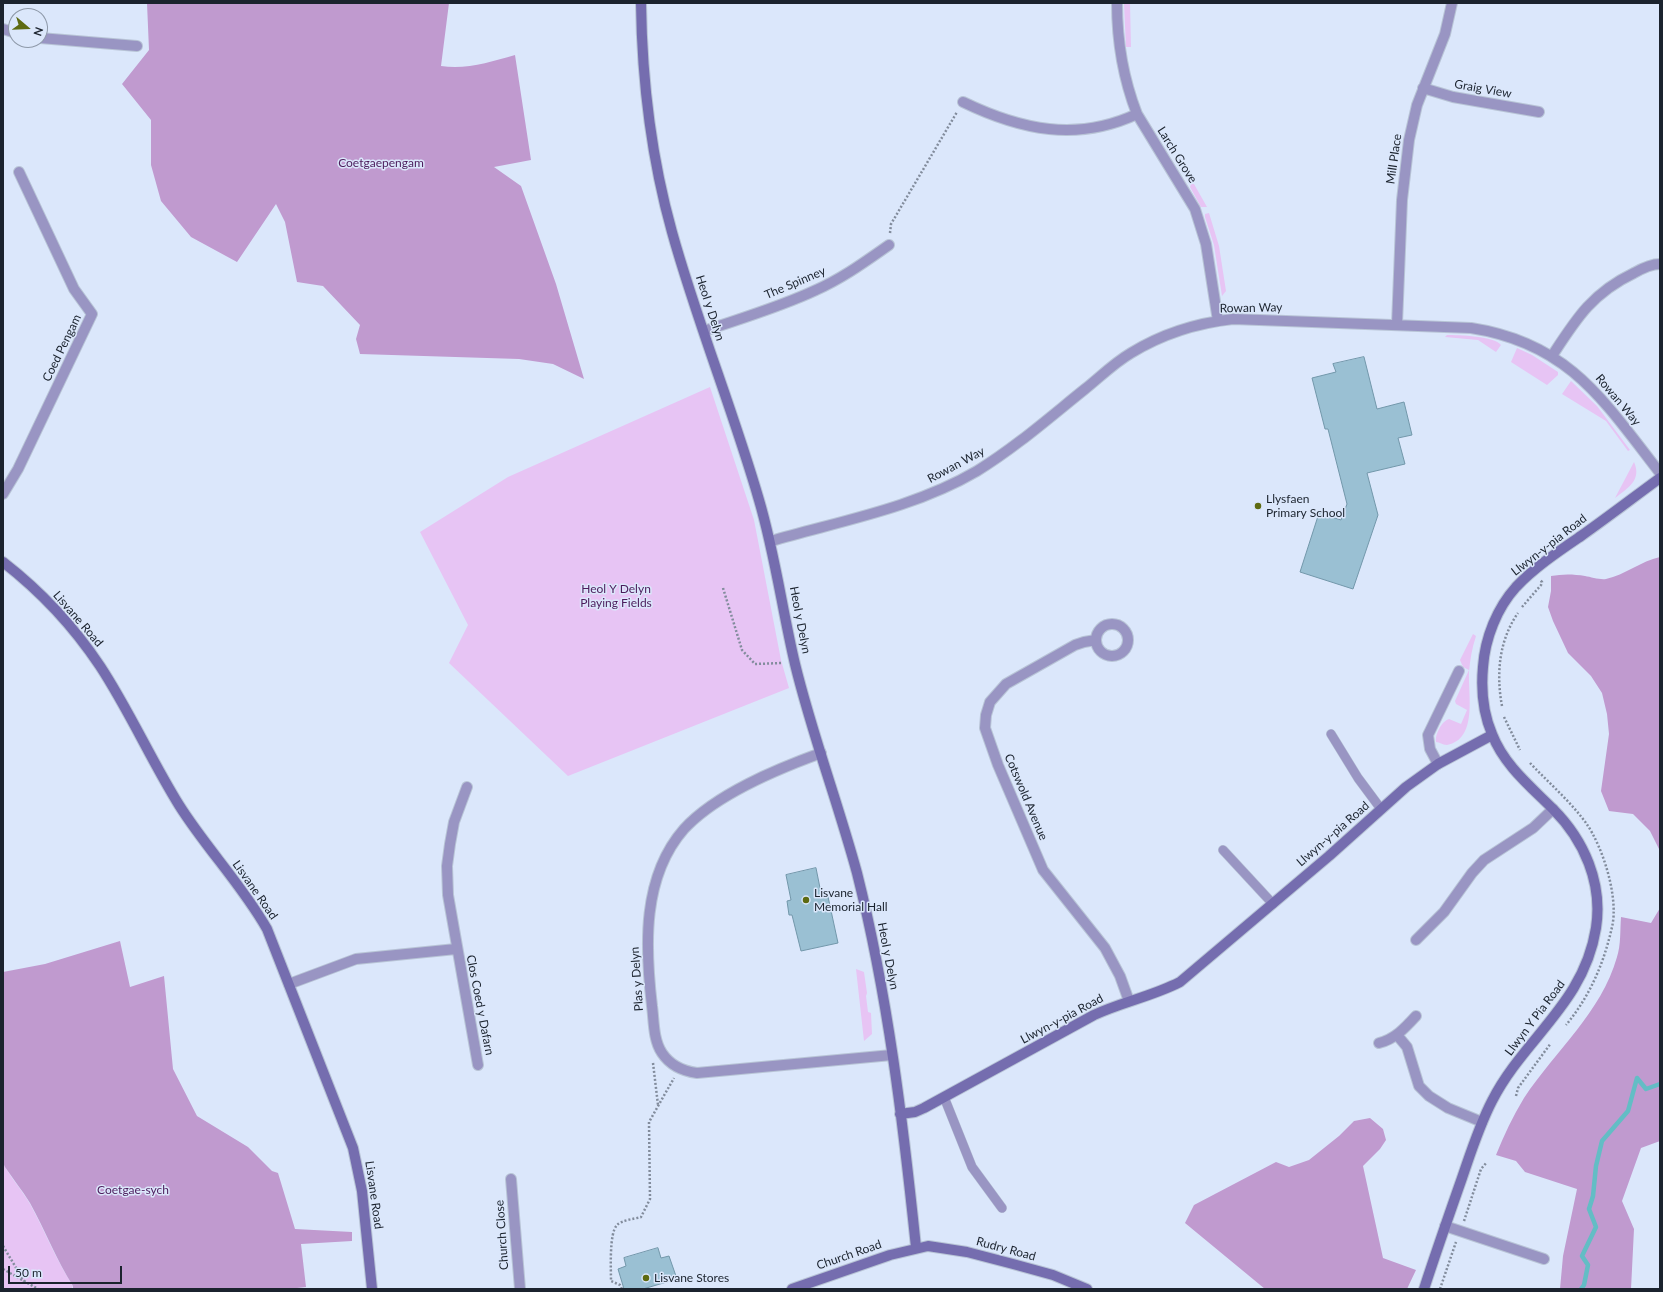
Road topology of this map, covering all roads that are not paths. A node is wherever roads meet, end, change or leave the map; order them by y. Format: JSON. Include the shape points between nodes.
{"nodes":[{"id":1,"x":641,"y":3,"type":"edge"},
{"id":2,"x":1117,"y":3,"type":"edge"},
{"id":3,"x":1452,"y":3,"type":"edge"},
{"id":4,"x":48,"y":39,"type":"edge"},
{"id":5,"x":137,"y":46,"type":"dead end"},
{"id":6,"x":1423,"y":88,"type":"junction"},
{"id":7,"x":963,"y":102,"type":"road end"},
{"id":8,"x":1539,"y":112,"type":"dead end"},
{"id":9,"x":1137,"y":114,"type":"junction"},
{"id":10,"x":19,"y":172,"type":"dead end"},
{"id":11,"x":889,"y":245,"type":"road end"},
{"id":12,"x":1660,"y":264,"type":"edge"},
{"id":13,"x":1218,"y":321,"type":"junction"},
{"id":14,"x":1397,"y":324,"type":"junction"},
{"id":15,"x":704,"y":330,"type":"junction"},
{"id":16,"x":1552,"y":356,"type":"junction"},
{"id":17,"x":1660,"y":473,"type":"edge"},
{"id":18,"x":1660,"y":478,"type":"edge"},
{"id":19,"x":3,"y":494,"type":"edge"},
{"id":20,"x":771,"y":541,"type":"junction"},
{"id":21,"x":3,"y":562,"type":"edge"},
{"id":22,"x":1096,"y":640,"type":"dead end"},
{"id":23,"x":1459,"y":671,"type":"dead end"},
{"id":24,"x":1331,"y":734,"type":"dead end"},
{"id":25,"x":1492,"y":735,"type":"junction"},
{"id":26,"x":821,"y":753,"type":"junction"},
{"id":27,"x":1438,"y":764,"type":"junction"},
{"id":28,"x":467,"y":787,"type":"dead end"},
{"id":29,"x":1381,"y":809,"type":"junction"},
{"id":30,"x":1553,"y":809,"type":"junction"},
{"id":31,"x":1223,"y":850,"type":"dead end"},
{"id":32,"x":1273,"y":904,"type":"junction"},
{"id":33,"x":1416,"y":940,"type":"dead end"},
{"id":34,"x":456,"y":949,"type":"junction"},
{"id":35,"x":289,"y":984,"type":"junction"},
{"id":36,"x":1129,"y":1001,"type":"junction"},
{"id":37,"x":1416,"y":1016,"type":"dead end"},
{"id":38,"x":1397,"y":1035,"type":"junction"},
{"id":39,"x":1379,"y":1043,"type":"dead end"},
{"id":40,"x":892,"y":1054,"type":"junction"},
{"id":41,"x":478,"y":1065,"type":"dead end"},
{"id":42,"x":944,"y":1097,"type":"junction"},
{"id":43,"x":900,"y":1114,"type":"junction"},
{"id":44,"x":1482,"y":1122,"type":"junction"},
{"id":45,"x":511,"y":1179,"type":"dead end"},
{"id":46,"x":1002,"y":1208,"type":"dead end"},
{"id":47,"x":1445,"y":1226,"type":"junction"},
{"id":48,"x":916,"y":1247,"type":"junction"},
{"id":49,"x":1544,"y":1259,"type":"dead end"},
{"id":50,"x":372,"y":1289,"type":"edge"},
{"id":51,"x":520,"y":1289,"type":"edge"},
{"id":52,"x":792,"y":1289,"type":"edge"},
{"id":53,"x":1087,"y":1289,"type":"edge"},
{"id":54,"x":1424,"y":1289,"type":"edge"}],
"edges":[{"from":1,"to":15,"type":"street","name":"Heol y Delyn","via":[[645,88],[656,164],[672,231]]},
{"from":2,"to":9,"type":"street","name":"Larch Grove","via":[[1121,58],[1126,84]]},
{"from":3,"to":6,"type":"street","name":"Mill Place","via":[[1445,34]]},
{"from":4,"to":5,"type":"street"},
{"from":6,"to":8,"type":"street","name":"Graig View","via":[[1453,97]]},
{"from":6,"to":14,"type":"street","name":"Mill Place","via":[[1413,120],[1404,176]]},
{"from":7,"to":9,"type":"street","via":[[1008,120],[1044,128],[1096,128]]},
{"from":9,"to":13,"type":"street","name":"Larch Grove","via":[[1195,209],[1206,244]]},
{"from":10,"to":19,"type":"street","name":"Coed Pengam","via":[[74,289],[92,314]]},
{"from":11,"to":15,"type":"street","name":"The Spinney","via":[[818,289],[778,306]]},
{"from":12,"to":16,"type":"street","via":[[1623,278],[1594,298],[1571,325]]},
{"from":13,"to":14,"type":"street","name":"Rowan Way","via":[[1252,319]]},
{"from":13,"to":20,"type":"street","name":"Rowan Way","via":[[1171,333],[1130,354],[1004,453],[954,483],[897,506]]},
{"from":14,"to":16,"type":"street","name":"Rowan Way","via":[[1489,331],[1522,341]]},
{"from":15,"to":20,"type":"street","name":"Heol y Delyn"},
{"from":16,"to":17,"type":"street","name":"Rowan Way","via":[[1580,376],[1594,390]]},
{"from":18,"to":25,"type":"street","name":"Llwyn-y-pia Road","via":[[1548,559],[1517,586],[1506,600],[1493,625],[1483,658],[1484,704]]},
{"from":20,"to":26,"type":"street","name":"Heol y Delyn","via":[[795,662]]},
{"from":21,"to":35,"type":"street","name":"Lisvane Road","via":[[68,624],[99,665],[180,807],[261,918]]},
{"from":22,"to":36,"type":"street","name":"Cotswold Avenue","via":[[1075,645],[1006,684],[990,702],[985,728],[1043,870],[1105,948],[1120,976]]},
{"from":23,"to":27,"type":"street","via":[[1428,735],[1430,749]]},
{"from":24,"to":29,"type":"lane"},
{"from":25,"to":27,"type":"street","name":"Llwyn-y-pia Road"},
{"from":25,"to":30,"type":"street","name":"Llwyn Y Pia Road","via":[[1515,771]]},
{"from":26,"to":40,"type":"street","name":"Heol y Delyn","via":[[865,909]]},
{"from":26,"to":40,"type":"street","name":"Plas y Delyn","via":[[754,781],[697,817],[677,839],[662,866],[649,915],[647,967],[656,1040],[666,1059],[679,1068],[706,1074]]},
{"from":27,"to":29,"type":"street","name":"Llwyn-y-pia Road"},
{"from":28,"to":34,"type":"street","name":"Clos Coed y Dafarn","via":[[454,822],[447,866],[448,895]]},
{"from":29,"to":32,"type":"street","name":"Llwyn-y-pia Road"},
{"from":30,"to":33,"type":"street","via":[[1533,828],[1484,860],[1444,912]]},
{"from":30,"to":44,"type":"street","name":"Llwyn Y Pia Road","via":[[1568,825],[1585,852],[1597,898],[1597,926],[1590,955],[1575,988],[1505,1079]]},
{"from":31,"to":32,"type":"lane"},
{"from":32,"to":36,"type":"street","name":"Llwyn-y-pia Road","via":[[1190,975],[1170,988]]},
{"from":34,"to":35,"type":"street","name":"Clos Coed y Dafarn","via":[[356,959]]},
{"from":34,"to":41,"type":"street","name":"Clos Coed y Dafarn"},
{"from":35,"to":50,"type":"street","name":"Lisvane Road","via":[[353,1148],[362,1191]]},
{"from":36,"to":42,"type":"street","name":"Llwyn-y-pia Road","via":[[1094,1014]]},
{"from":37,"to":38,"type":"street"},
{"from":38,"to":39,"type":"street"},
{"from":38,"to":44,"type":"street","via":[[1407,1047],[1419,1086],[1448,1108]]},
{"from":40,"to":43,"type":"street","name":"Heol y Delyn"},
{"from":42,"to":43,"type":"street","name":"Llwyn-y-pia Road","via":[[915,1112]]},
{"from":42,"to":46,"type":"lane","via":[[972,1167]]},
{"from":43,"to":48,"type":"street","name":"Heol y Delyn"},
{"from":44,"to":47,"type":"street","name":"Llwyn Y Pia Road"},
{"from":45,"to":51,"type":"street","name":"Church Close"},
{"from":47,"to":49,"type":"street"},
{"from":47,"to":54,"type":"street","name":"Llwyn Y Pia Road"},
{"from":48,"to":52,"type":"street","name":"Church Road"},
{"from":48,"to":53,"type":"street","name":"Rudry Road","via":[[942,1247],[967,1252],[1053,1275]]}]}
